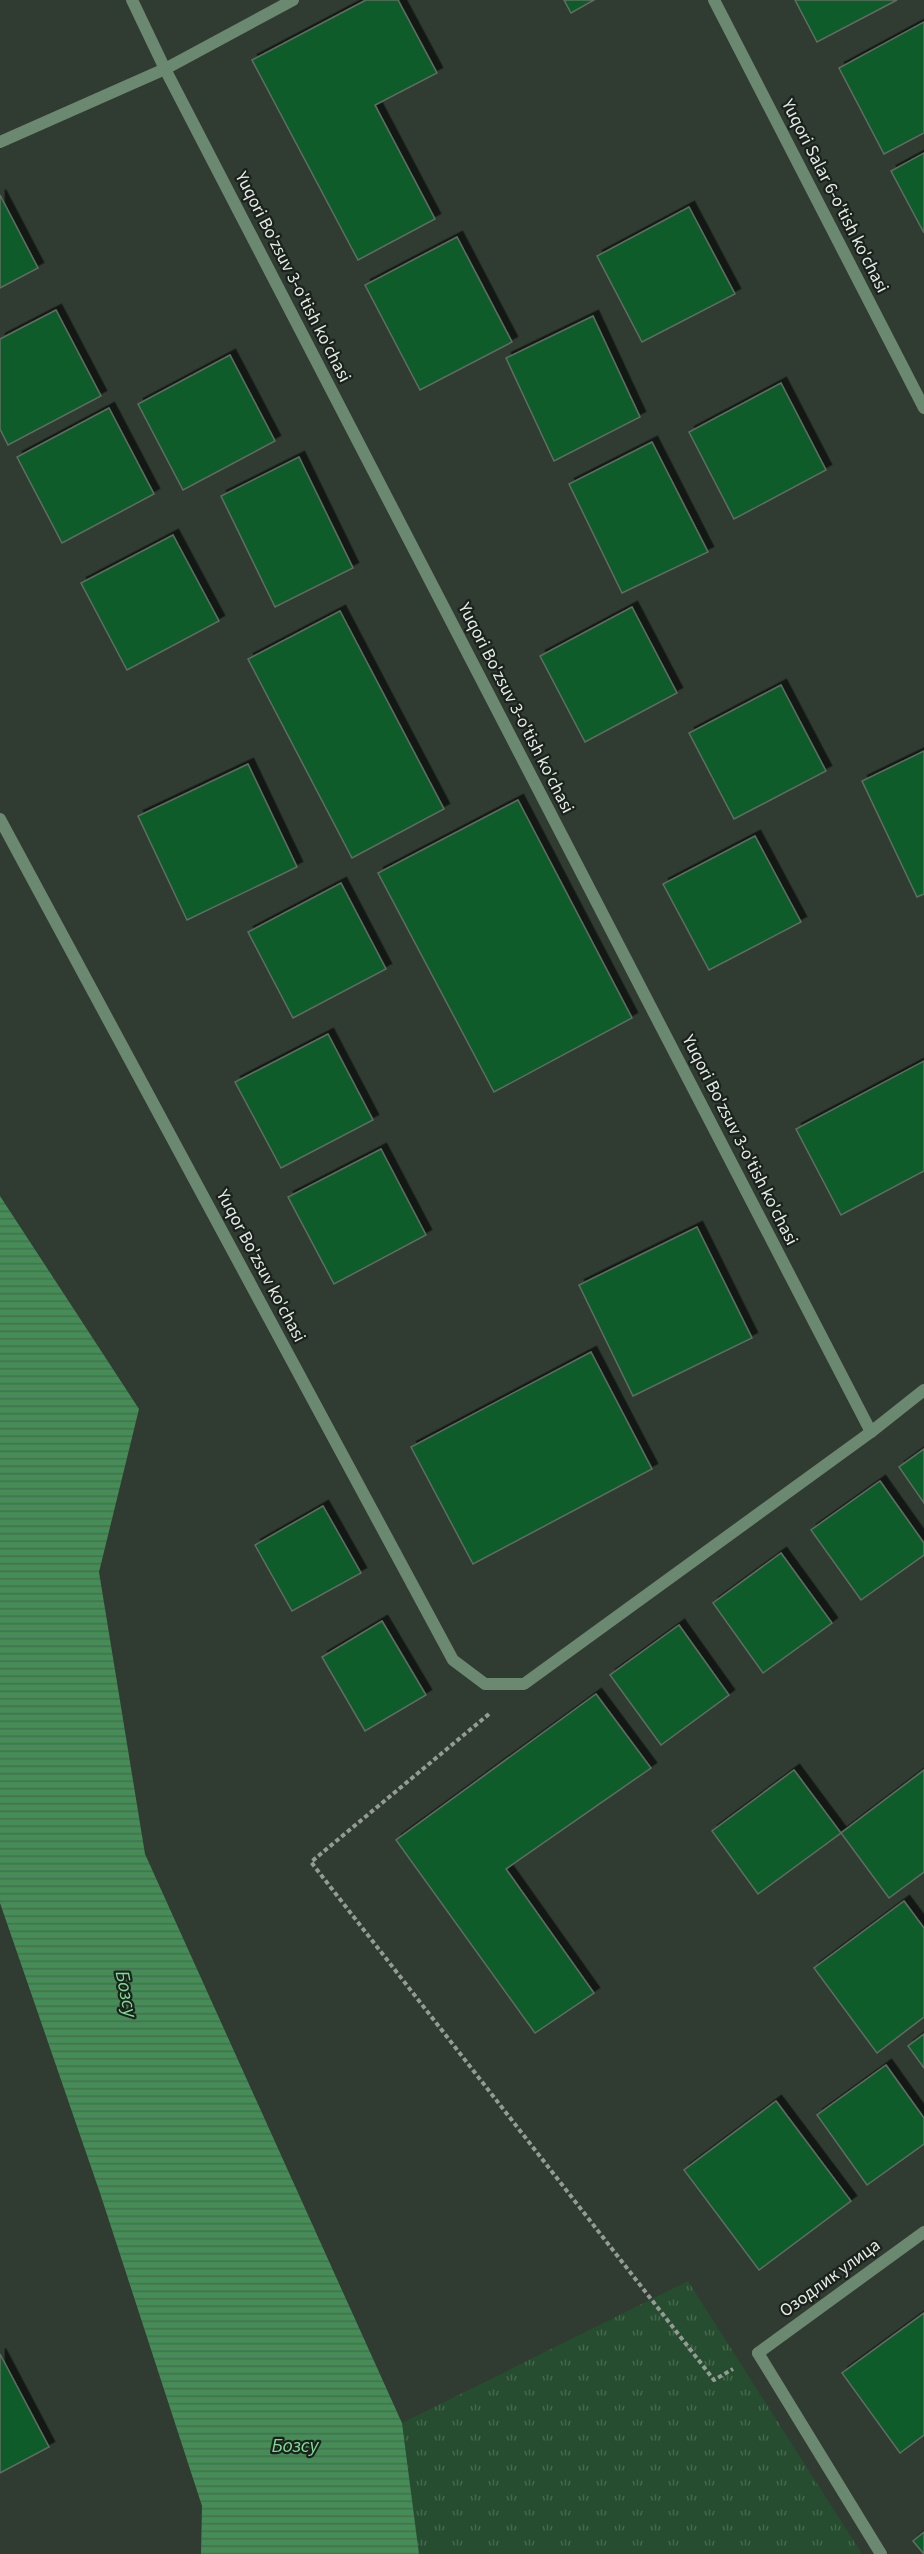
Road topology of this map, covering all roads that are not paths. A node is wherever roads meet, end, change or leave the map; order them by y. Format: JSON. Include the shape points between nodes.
{"nodes":[{"id":1,"x":132,"y":0,"type":"edge"},
{"id":2,"x":293,"y":0,"type":"edge"},
{"id":3,"x":714,"y":0,"type":"edge"},
{"id":4,"x":165,"y":69,"type":"junction"},
{"id":5,"x":0,"y":142,"type":"edge"},
{"id":6,"x":924,"y":408,"type":"edge"},
{"id":7,"x":0,"y":819,"type":"edge"},
{"id":8,"x":924,"y":1390,"type":"edge"},
{"id":9,"x":871,"y":1432,"type":"junction"},
{"id":10,"x":924,"y":2232,"type":"edge"},
{"id":11,"x":881,"y":2554,"type":"edge"}],
"edges":[{"from":1,"to":4,"type":"street","name":"Yuqori Bo'zsuv 3-o'tish ko'chasi"},
{"from":2,"to":4,"type":"street"},
{"from":3,"to":6,"type":"street","name":"Yuqori Salar 6-o'tish ko'chasi"},
{"from":4,"to":5,"type":"street"},
{"from":4,"to":9,"type":"street","name":"Yuqori Bo'zsuv 3-o'tish ko'chasi"},
{"from":7,"to":9,"type":"street","name":"Yuqor Bo'zsuv ko'chasi","via":[[453,1660],[484,1684],[524,1684]]},
{"from":8,"to":9,"type":"street"},
{"from":10,"to":11,"type":"street","name":"Озодлик улица","via":[[758,2353]]}]}
